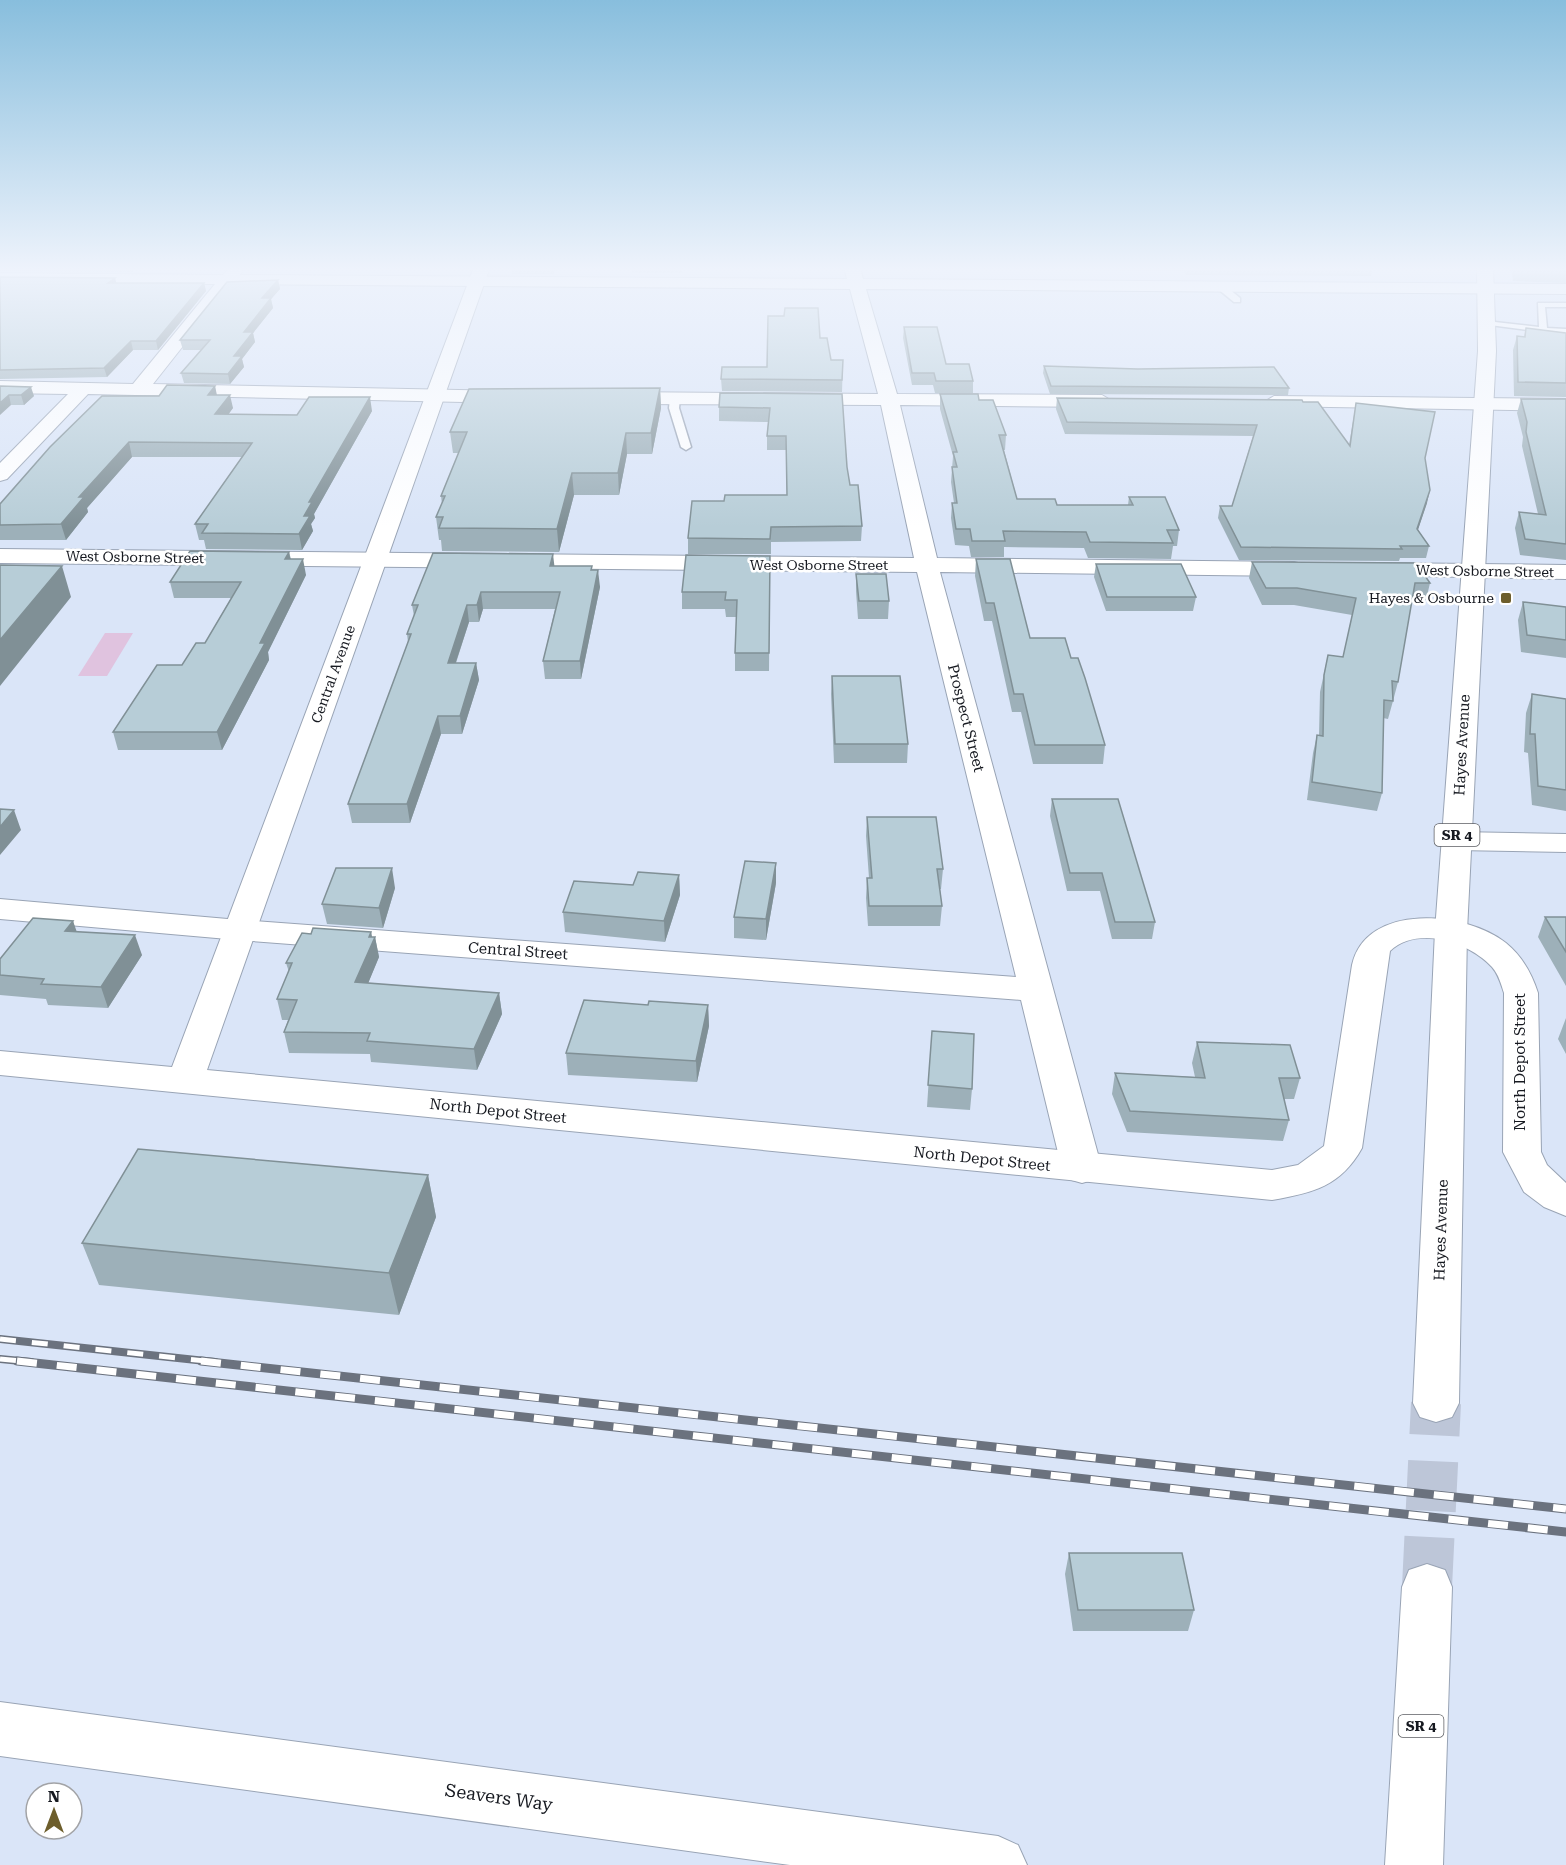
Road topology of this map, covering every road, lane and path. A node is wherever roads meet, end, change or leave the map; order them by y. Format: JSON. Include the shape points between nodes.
{"nodes":[{"id":1,"x":167,"y":354,"type":"edge"},
{"id":2,"x":450,"y":354,"type":"edge"},
{"id":3,"x":877,"y":354,"type":"edge"},
{"id":4,"x":1485,"y":354,"type":"edge"},
{"id":5,"x":0,"y":387,"type":"edge"},
{"id":6,"x":84,"y":388,"type":"junction"},
{"id":7,"x":140,"y":388,"type":"junction"},
{"id":8,"x":435,"y":397,"type":"junction"},
{"id":9,"x":526,"y":397,"type":"edge"},
{"id":10,"x":595,"y":398,"type":"edge"},
{"id":11,"x":675,"y":398,"type":"junction"},
{"id":12,"x":889,"y":399,"type":"junction"},
{"id":13,"x":1115,"y":401,"type":"edge"},
{"id":14,"x":1257,"y":402,"type":"edge"},
{"id":15,"x":1483,"y":404,"type":"junction"},
{"id":16,"x":1566,"y":405,"type":"edge"},
{"id":17,"x":686,"y":447,"type":"dead end"},
{"id":18,"x":0,"y":475,"type":"edge"},
{"id":19,"x":0,"y":556,"type":"edge"},
{"id":20,"x":375,"y":560,"type":"junction"},
{"id":21,"x":927,"y":566,"type":"junction"},
{"id":22,"x":1318,"y":570,"type":"edge"},
{"id":23,"x":1353,"y":570,"type":"edge"},
{"id":24,"x":1472,"y":571,"type":"junction"},
{"id":25,"x":1566,"y":572,"type":"edge"},
{"id":26,"x":1457,"y":841,"type":"junction"},
{"id":27,"x":1566,"y":843,"type":"edge"},
{"id":28,"x":0,"y":909,"type":"edge"},
{"id":29,"x":240,"y":930,"type":"junction"},
{"id":30,"x":1451,"y":931,"type":"junction"},
{"id":31,"x":1036,"y":990,"type":"junction"},
{"id":32,"x":0,"y":1064,"type":"edge"},
{"id":33,"x":184,"y":1081,"type":"junction"},
{"id":34,"x":1082,"y":1169,"type":"junction"},
{"id":35,"x":1566,"y":1201,"type":"edge"},
{"id":36,"x":1436,"y":1403,"type":"tunnel mouth"},
{"id":37,"x":1427,"y":1587,"type":"tunnel mouth"},
{"id":38,"x":0,"y":1729,"type":"edge"},
{"id":39,"x":998,"y":1865,"type":"edge"},
{"id":40,"x":1414,"y":1865,"type":"edge"}],
"edges":[{"from":1,"to":7,"type":"street"},
{"from":2,"to":8,"type":"street","name":"Central Avenue"},
{"from":3,"to":12,"type":"street","name":"Prospect Street"},
{"from":4,"to":15,"type":"street","name":"Hayes Avenue","number":"SR 4"},
{"from":5,"to":6,"type":"street"},
{"from":6,"to":7,"type":"street"},
{"from":6,"to":18,"type":"street"},
{"from":7,"to":8,"type":"street"},
{"from":8,"to":9,"type":"street"},
{"from":8,"to":20,"type":"street","name":"Central Avenue"},
{"from":10,"to":11,"type":"street"},
{"from":11,"to":12,"type":"street"},
{"from":11,"to":17,"type":"lane","via":[[674,408]]},
{"from":12,"to":13,"type":"street"},
{"from":12,"to":21,"type":"street","name":"Prospect Street"},
{"from":14,"to":15,"type":"street"},
{"from":15,"to":16,"type":"street"},
{"from":15,"to":24,"type":"street","name":"Hayes Avenue","number":"SR 4"},
{"from":19,"to":20,"type":"street","name":"West Osborne Street"},
{"from":20,"to":21,"type":"street","name":"West Osborne Street"},
{"from":20,"to":29,"type":"street","name":"Central Avenue"},
{"from":21,"to":22,"type":"street","name":"West Osborne Street"},
{"from":21,"to":31,"type":"street","name":"Prospect Street"},
{"from":23,"to":24,"type":"street","name":"West Osborne Street"},
{"from":24,"to":25,"type":"street","name":"West Osborne Street"},
{"from":24,"to":26,"type":"street","name":"Hayes Avenue","number":"SR 4"},
{"from":26,"to":27,"type":"street"},
{"from":26,"to":30,"type":"street","name":"Hayes Avenue","number":"SR 4"},
{"from":28,"to":29,"type":"street","name":"Central Street"},
{"from":29,"to":31,"type":"street","name":"Central Street"},
{"from":29,"to":33,"type":"street","name":"Central Avenue"},
{"from":30,"to":34,"type":"street","name":"North Depot Street","via":[[1406,931],[1375,947],[1343,1148],[1329,1166],[1303,1179],[1272,1185]]},
{"from":30,"to":35,"type":"street","name":"North Depot Street","via":[[1490,947],[1516,976],[1521,993],[1522,1152],[1531,1175]]},
{"from":30,"to":36,"type":"street","name":"Hayes Avenue","number":"SR 4"},
{"from":31,"to":34,"type":"street","name":"Prospect Street"},
{"from":32,"to":33,"type":"street","name":"North Depot Street"},
{"from":33,"to":34,"type":"street","name":"North Depot Street"},
{"from":37,"to":40,"type":"street","number":"SR 4"},
{"from":38,"to":39,"type":"street","name":"Seavers Way"}]}
